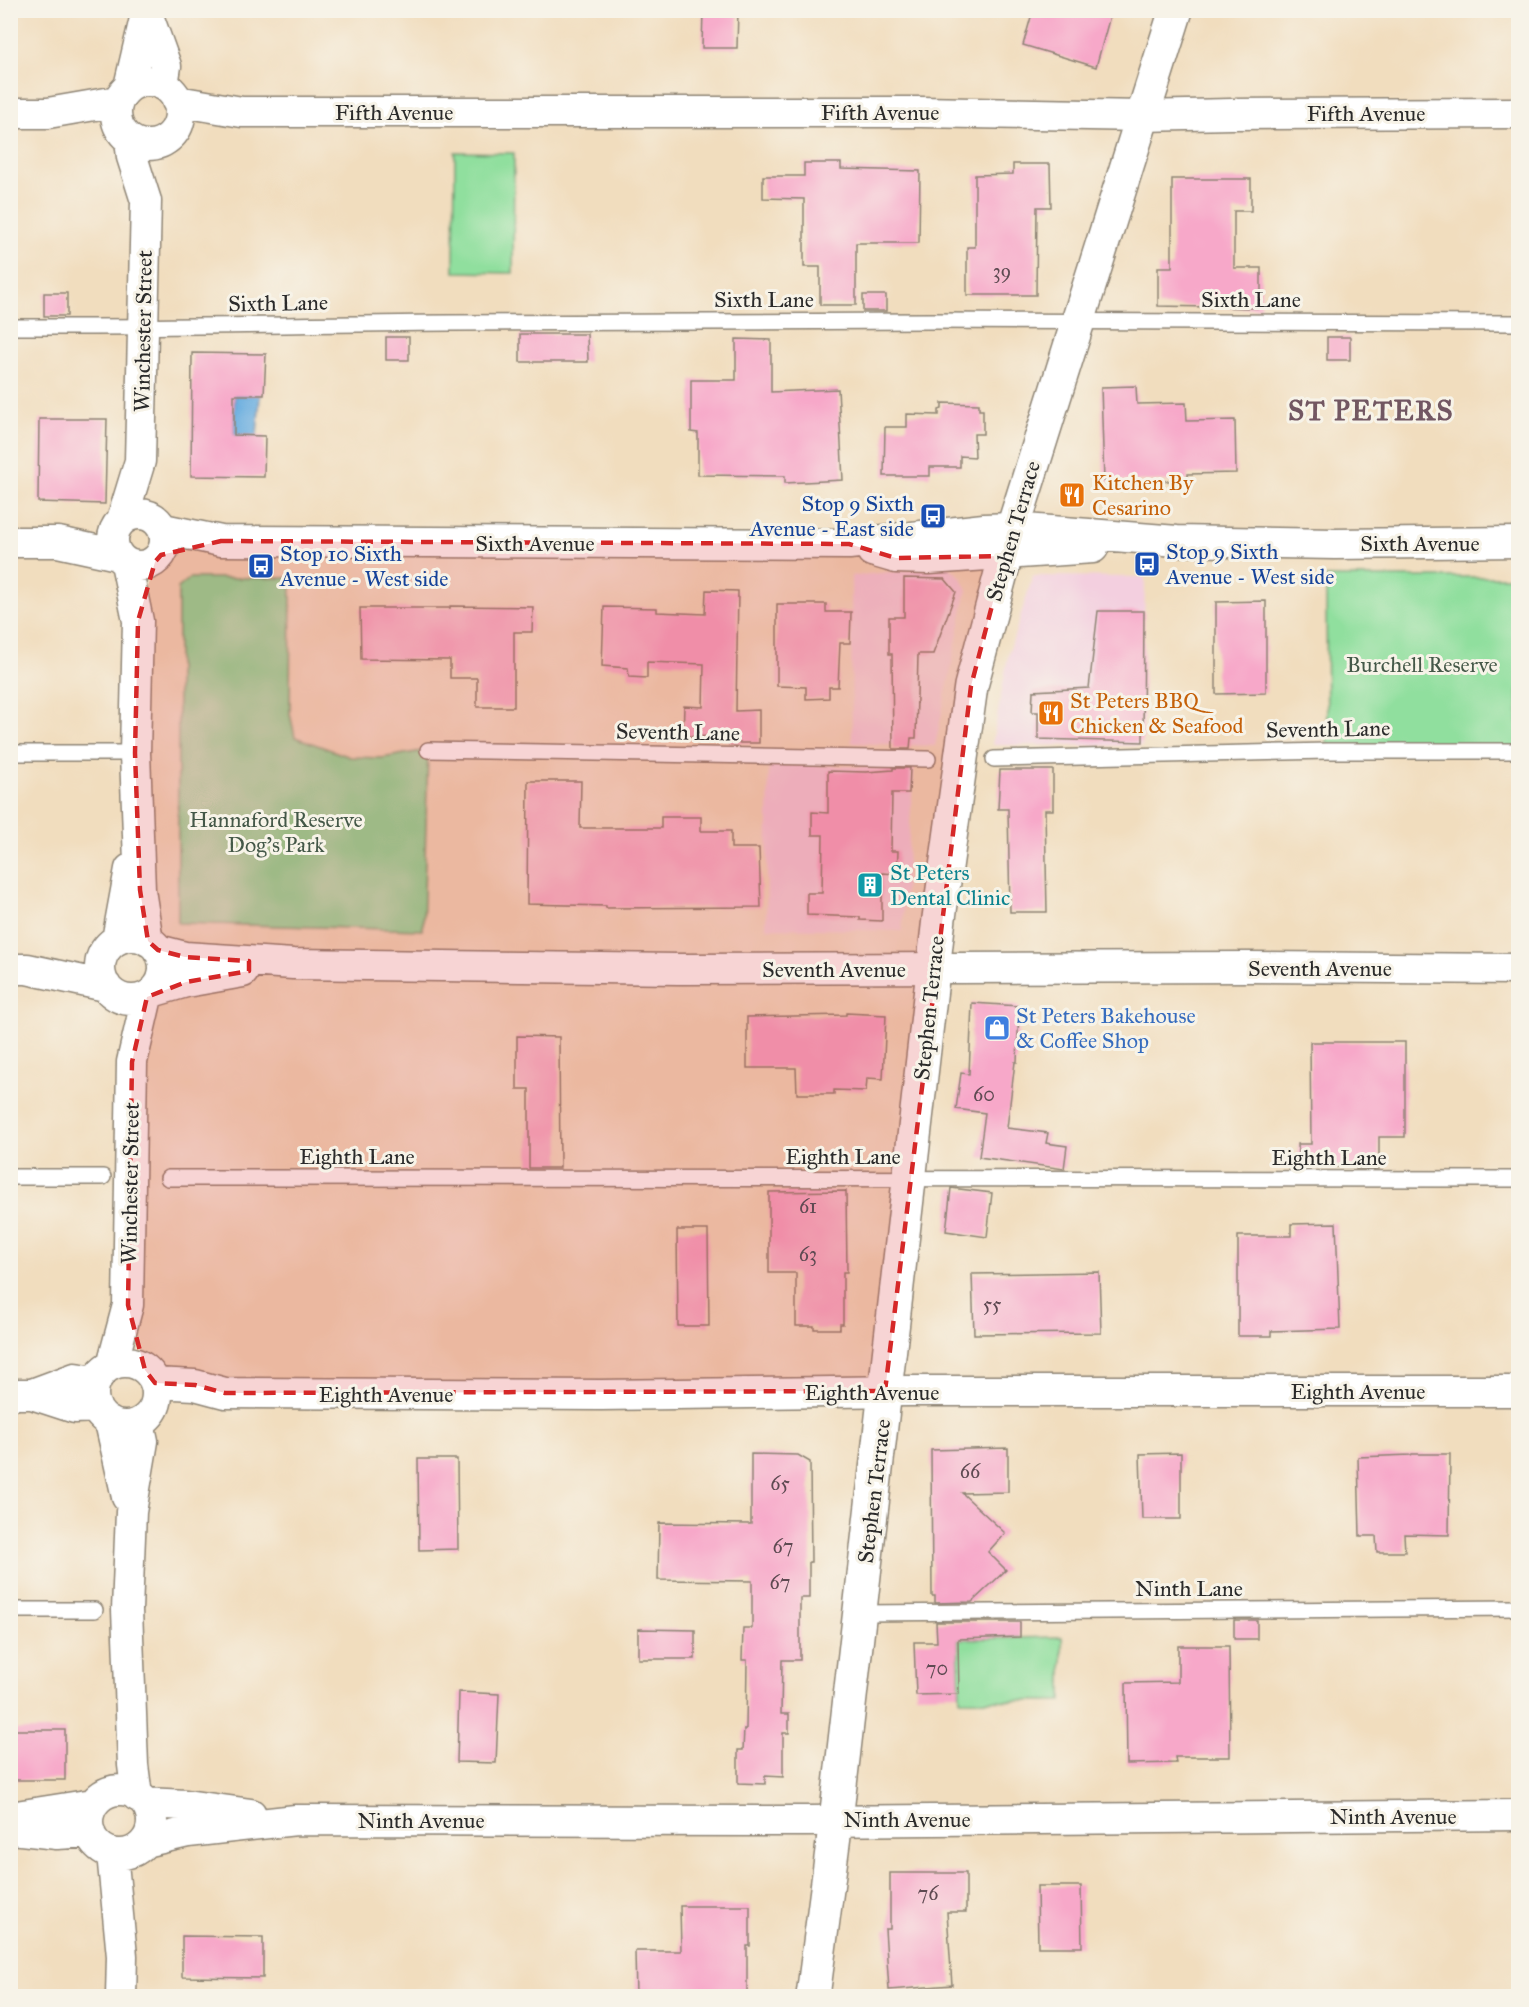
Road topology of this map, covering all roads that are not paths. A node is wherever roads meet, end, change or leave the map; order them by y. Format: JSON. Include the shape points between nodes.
{"nodes":[{"id":1,"x":1176,"y":10,"type":"edge"},
{"id":2,"x":147,"y":12,"type":"edge"},
{"id":3,"x":10,"y":113,"type":"edge"},
{"id":4,"x":124,"y":113,"type":"junction"},
{"id":5,"x":1518,"y":113,"type":"edge"},
{"id":6,"x":169,"y":114,"type":"junction"},
{"id":7,"x":1142,"y":116,"type":"junction"},
{"id":8,"x":146,"y":201,"type":"junction"},
{"id":9,"x":1078,"y":321,"type":"junction"},
{"id":10,"x":1518,"y":323,"type":"edge"},
{"id":11,"x":10,"y":327,"type":"edge"},
{"id":12,"x":143,"y":327,"type":"junction"},
{"id":13,"x":140,"y":461,"type":"junction"},
{"id":14,"x":119,"y":523,"type":"junction"},
{"id":15,"x":10,"y":542,"type":"edge"},
{"id":16,"x":58,"y":542,"type":"junction"},
{"id":17,"x":1009,"y":542,"type":"junction"},
{"id":18,"x":1518,"y":542,"type":"edge"},
{"id":19,"x":146,"y":547,"type":"junction"},
{"id":20,"x":428,"y":750,"type":"dead end"},
{"id":21,"x":1518,"y":751,"type":"edge"},
{"id":22,"x":10,"y":753,"type":"edge"},
{"id":23,"x":135,"y":753,"type":"junction"},
{"id":24,"x":928,"y":759,"type":"dead end"},
{"id":25,"x":994,"y":759,"type":"dead end"},
{"id":26,"x":138,"y":831,"type":"junction"},
{"id":27,"x":111,"y":945,"type":"junction"},
{"id":28,"x":153,"y":945,"type":"junction"},
{"id":29,"x":293,"y":964,"type":"junction"},
{"id":30,"x":934,"y":968,"type":"junction"},
{"id":31,"x":19,"y":969,"type":"edge"},
{"id":32,"x":1518,"y":969,"type":"edge"},
{"id":33,"x":112,"y":991,"type":"junction"},
{"id":34,"x":151,"y":994,"type":"junction"},
{"id":35,"x":132,"y":1062,"type":"junction"},
{"id":36,"x":103,"y":1176,"type":"dead end"},
{"id":37,"x":10,"y":1177,"type":"edge"},
{"id":38,"x":168,"y":1178,"type":"dead end"},
{"id":39,"x":910,"y":1179,"type":"junction"},
{"id":40,"x":1518,"y":1179,"type":"edge"},
{"id":41,"x":885,"y":1391,"type":"junction"},
{"id":42,"x":1518,"y":1391,"type":"edge"},
{"id":43,"x":21,"y":1394,"type":"edge"},
{"id":44,"x":125,"y":1395,"type":"junction"},
{"id":45,"x":1518,"y":1608,"type":"edge"},
{"id":46,"x":10,"y":1610,"type":"edge"},
{"id":47,"x":95,"y":1610,"type":"dead end"},
{"id":48,"x":860,"y":1613,"type":"junction"},
{"id":49,"x":129,"y":1671,"type":"junction"},
{"id":50,"x":142,"y":1800,"type":"junction"},
{"id":51,"x":96,"y":1810,"type":"junction"},
{"id":52,"x":1518,"y":1815,"type":"edge"},
{"id":53,"x":10,"y":1816,"type":"edge"},
{"id":54,"x":296,"y":1820,"type":"junction"},
{"id":55,"x":836,"y":1820,"type":"junction"},
{"id":56,"x":10,"y":1828,"type":"edge"},
{"id":57,"x":130,"y":1848,"type":"junction"},
{"id":58,"x":121,"y":1996,"type":"edge"},
{"id":59,"x":813,"y":1996,"type":"edge"}],
"edges":[{"from":1,"to":7,"type":"main road","name":"Stephen Terrace"},
{"from":2,"to":4,"type":"street","name":"Winchester Street"},
{"from":2,"to":6,"type":"street","name":"Winchester Street","via":[[166,66]]},
{"from":3,"to":4,"type":"street"},
{"from":4,"to":6,"type":"street","via":[[145,145]]},
{"from":4,"to":6,"type":"street","via":[[140,82],[152,81]]},
{"from":4,"to":8,"type":"street","name":"Winchester Street"},
{"from":5,"to":7,"type":"street","name":"Fifth Avenue"},
{"from":6,"to":7,"type":"street","name":"Fifth Avenue","via":[[896,111]]},
{"from":6,"to":8,"type":"street","name":"Winchester Street","via":[[161,162]]},
{"from":7,"to":9,"type":"main road","name":"Stephen Terrace"},
{"from":8,"to":12,"type":"street","name":"Winchester Street"},
{"from":9,"to":10,"type":"lane","name":"Sixth Lane"},
{"from":9,"to":12,"type":"lane","name":"Sixth Lane"},
{"from":9,"to":17,"type":"main road","name":"Stephen Terrace"},
{"from":11,"to":12,"type":"lane","name":"Sixth Lane"},
{"from":12,"to":13,"type":"street","name":"Winchester Street"},
{"from":13,"to":14,"type":"street","name":"Winchester Street"},
{"from":13,"to":19,"type":"street","name":"Winchester Street"},
{"from":14,"to":16,"type":"street","name":"Sixth Avenue"},
{"from":14,"to":19,"type":"street","name":"Winchester Street","via":[[113,546]]},
{"from":14,"to":19,"type":"street","name":"Sixth Avenue","via":[[143,514]]},
{"from":15,"to":16,"type":"street","name":"Sixth Avenue"},
{"from":16,"to":19,"type":"street","name":"Sixth Avenue"},
{"from":17,"to":18,"type":"street","name":"Sixth Avenue"},
{"from":17,"to":19,"type":"street","name":"Sixth Avenue","via":[[928,559],[896,558],[849,544],[221,541]]},
{"from":17,"to":30,"type":"main road","name":"Stephen Terrace","via":[[971,686]]},
{"from":19,"to":23,"type":"street","name":"Winchester Street","via":[[148,591],[138,621]]},
{"from":20,"to":24,"type":"lane","name":"Seventh Lane"},
{"from":21,"to":25,"type":"lane","name":"Seventh Lane"},
{"from":22,"to":23,"type":"lane"},
{"from":23,"to":26,"type":"street","name":"Winchester Street"},
{"from":26,"to":27,"type":"street","name":"Winchester Street"},
{"from":26,"to":28,"type":"street","name":"Winchester Street","via":[[140,890]]},
{"from":27,"to":28,"type":"street","via":[[127,937],[138,937]]},
{"from":27,"to":31,"type":"street"},
{"from":27,"to":33,"type":"street","via":[[101,962],[101,975]]},
{"from":28,"to":29,"type":"street","name":"Seventh Avenue","via":[[186,957]]},
{"from":28,"to":34,"type":"street","via":[[163,960],[164,971],[162,982]]},
{"from":29,"to":30,"type":"street","name":"Seventh Avenue"},
{"from":29,"to":34,"type":"street","name":"Seventh Avenue","via":[[186,982]]},
{"from":30,"to":32,"type":"street","name":"Seventh Avenue"},
{"from":30,"to":39,"type":"main road","name":"Stephen Terrace"},
{"from":31,"to":33,"type":"street"},
{"from":33,"to":34,"type":"street","via":[[127,1000]]},
{"from":33,"to":35,"type":"street","name":"Winchester Street"},
{"from":34,"to":35,"type":"street","name":"Winchester Street"},
{"from":35,"to":44,"type":"street","name":"Winchester Street","via":[[128,1305],[137,1346]]},
{"from":36,"to":37,"type":"lane"},
{"from":38,"to":39,"type":"lane","name":"Eighth Lane"},
{"from":39,"to":40,"type":"lane","name":"Eighth Lane"},
{"from":39,"to":41,"type":"main road","name":"Stephen Terrace"},
{"from":41,"to":42,"type":"street","name":"Eighth Avenue"},
{"from":41,"to":44,"type":"street","name":"Eighth Avenue","via":[[601,1395],[225,1393],[195,1385]]},
{"from":41,"to":48,"type":"main road","name":"Stephen Terrace"},
{"from":43,"to":44,"type":"street","name":"Eighth Avenue","via":[[75,1408]]},
{"from":44,"to":49,"type":"street","name":"Winchester Street","via":[[143,1441],[131,1512]]},
{"from":45,"to":48,"type":"lane","name":"Ninth Lane"},
{"from":46,"to":47,"type":"lane"},
{"from":48,"to":55,"type":"main road","name":"Stephen Terrace"},
{"from":49,"to":50,"type":"street","name":"Winchester Street","via":[[133,1765]]},
{"from":49,"to":51,"type":"street","name":"Winchester Street","via":[[115,1765]]},
{"from":50,"to":51,"type":"street","via":[[125,1790]]},
{"from":50,"to":54,"type":"street","name":"Ninth Avenue"},
{"from":50,"to":57,"type":"street","via":[[151,1814],[152,1828]]},
{"from":51,"to":53,"type":"street"},
{"from":51,"to":56,"type":"street","via":[[57,1833]]},
{"from":51,"to":57,"type":"street","via":[[96,1844]]},
{"from":52,"to":55,"type":"street","name":"Ninth Avenue"},
{"from":54,"to":55,"type":"street","name":"Ninth Avenue"},
{"from":54,"to":57,"type":"street","name":"Ninth Avenue","via":[[188,1832]]},
{"from":55,"to":59,"type":"main road","name":"Stephen Terrace"},
{"from":57,"to":58,"type":"street","via":[[134,1888],[122,1956]]}]}
